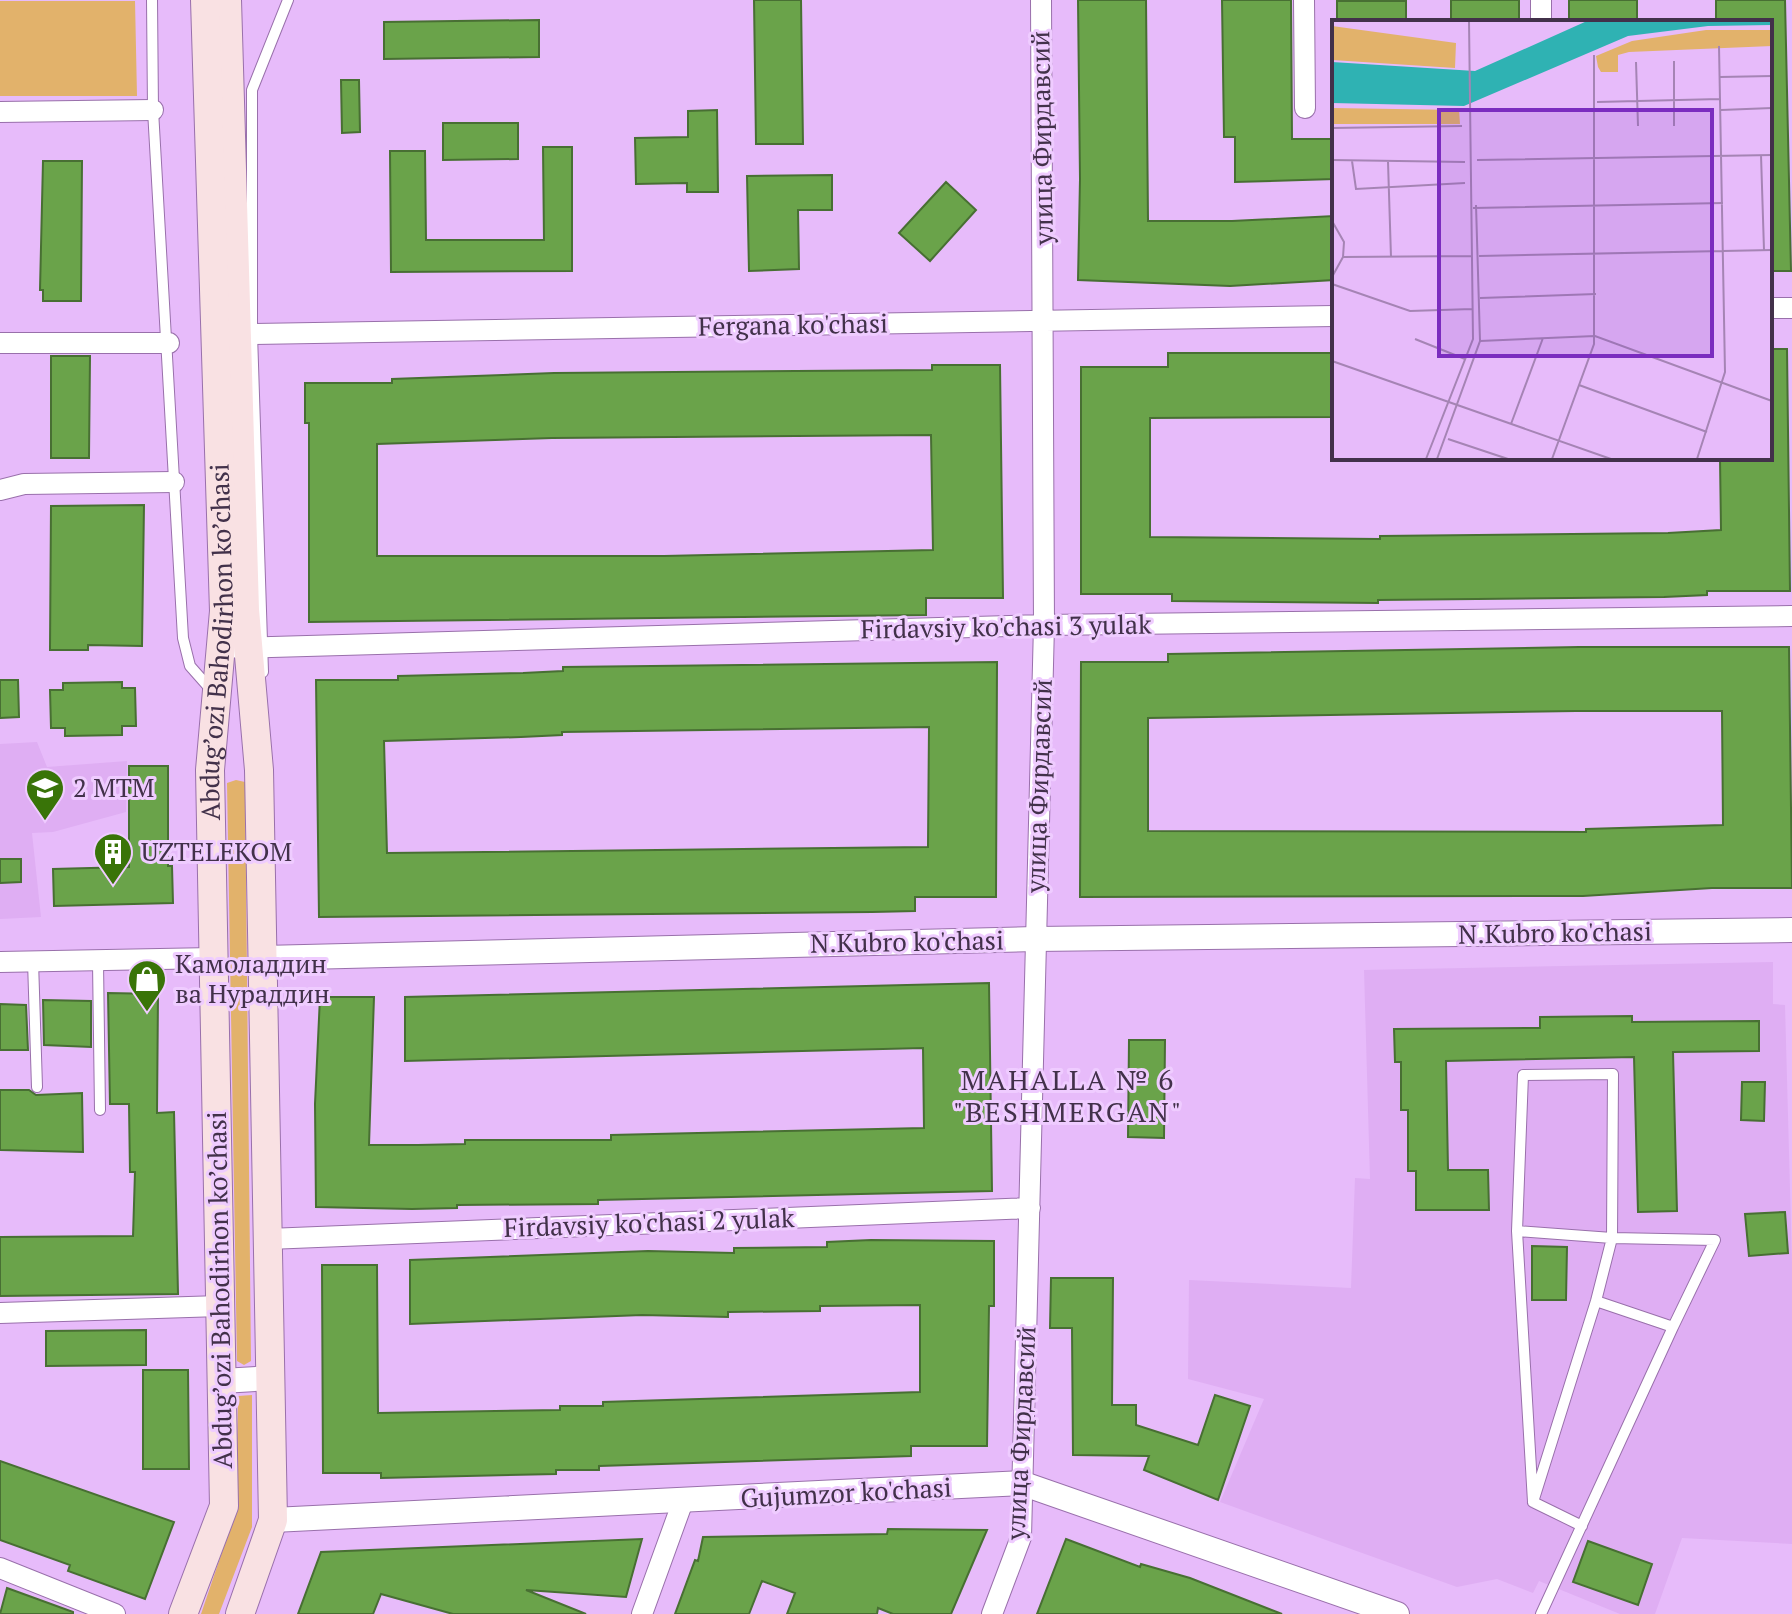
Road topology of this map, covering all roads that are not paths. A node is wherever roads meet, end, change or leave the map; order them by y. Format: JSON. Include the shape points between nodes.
{"nodes":[{"id":1,"x":152,"y":0,"type":"edge"},
{"id":2,"x":205,"y":0,"type":"edge"},
{"id":3,"x":227,"y":0,"type":"edge"},
{"id":4,"x":288,"y":0,"type":"edge"},
{"id":5,"x":1041,"y":0,"type":"edge"},
{"id":6,"x":1304,"y":0,"type":"edge"},
{"id":7,"x":1305,"y":108,"type":"dead end"},
{"id":8,"x":153,"y":110,"type":"junction"},
{"id":9,"x":0,"y":112,"type":"edge"},
{"id":10,"x":219,"y":138,"type":"junction"},
{"id":11,"x":1332,"y":316,"type":"edge"},
{"id":12,"x":1045,"y":321,"type":"junction"},
{"id":13,"x":252,"y":334,"type":"junction"},
{"id":14,"x":0,"y":343,"type":"edge"},
{"id":15,"x":169,"y":343,"type":"junction"},
{"id":16,"x":174,"y":482,"type":"junction"},
{"id":17,"x":0,"y":490,"type":"edge"},
{"id":18,"x":1792,"y":616,"type":"edge"},
{"id":19,"x":1044,"y":625,"type":"junction"},
{"id":20,"x":244,"y":648,"type":"junction"},
{"id":21,"x":217,"y":696,"type":"junction"},
{"id":22,"x":1792,"y":930,"type":"edge"},
{"id":23,"x":1035,"y":939,"type":"junction"},
{"id":24,"x":213,"y":958,"type":"junction"},
{"id":25,"x":263,"y":958,"type":"junction"},
{"id":26,"x":33,"y":961,"type":"junction"},
{"id":27,"x":0,"y":962,"type":"edge"},
{"id":28,"x":98,"y":962,"type":"junction"},
{"id":29,"x":37,"y":1087,"type":"dead end"},
{"id":30,"x":100,"y":1110,"type":"dead end"},
{"id":31,"x":1030,"y":1208,"type":"junction"},
{"id":32,"x":1517,"y":1231,"type":"junction"},
{"id":33,"x":1612,"y":1238,"type":"junction"},
{"id":34,"x":268,"y":1239,"type":"junction"},
{"id":35,"x":1596,"y":1301,"type":"junction"},
{"id":36,"x":220,"y":1306,"type":"junction"},
{"id":37,"x":0,"y":1313,"type":"edge"},
{"id":38,"x":1673,"y":1327,"type":"junction"},
{"id":39,"x":271,"y":1378,"type":"junction"},
{"id":40,"x":222,"y":1381,"type":"junction"},
{"id":41,"x":1021,"y":1483,"type":"junction"},
{"id":42,"x":683,"y":1501,"type":"junction"},
{"id":43,"x":1533,"y":1502,"type":"junction"},
{"id":44,"x":273,"y":1520,"type":"junction"},
{"id":45,"x":1582,"y":1526,"type":"junction"},
{"id":46,"x":0,"y":1568,"type":"edge"},
{"id":47,"x":115,"y":1614,"type":"edge"},
{"id":48,"x":183,"y":1614,"type":"edge"},
{"id":49,"x":240,"y":1614,"type":"edge"},
{"id":50,"x":642,"y":1614,"type":"edge"},
{"id":51,"x":992,"y":1614,"type":"edge"},
{"id":52,"x":1397,"y":1614,"type":"edge"},
{"id":53,"x":1541,"y":1614,"type":"edge"}],
"edges":[{"from":1,"to":8,"type":"lane"},
{"from":2,"to":10,"type":"main road","name":"Abdug’ozi Bahodirhon ko’chasi"},
{"from":3,"to":10,"type":"main road","name":"Abdug’ozi Bahodirhon ko’chasi"},
{"from":4,"to":13,"type":"lane","via":[[252,90]]},
{"from":5,"to":12,"type":"street","name":"улица Фирдавсий"},
{"from":6,"to":7,"type":"street"},
{"from":8,"to":9,"type":"street"},
{"from":8,"to":15,"type":"lane"},
{"from":10,"to":20,"type":"main road","name":"Abdug’ozi Bahodirhon ko’chasi","via":[[224,611]]},
{"from":11,"to":12,"type":"street","name":"Fergana ko'chasi"},
{"from":12,"to":13,"type":"street","name":"Fergana ko'chasi"},
{"from":12,"to":19,"type":"street","name":"улица Фирдавсий"},
{"from":13,"to":20,"type":"lane"},
{"from":14,"to":15,"type":"street"},
{"from":15,"to":16,"type":"lane"},
{"from":16,"to":17,"type":"street","via":[[24,484]]},
{"from":16,"to":21,"type":"lane","via":[[183,638],[190,666]]},
{"from":18,"to":19,"type":"street","name":"Firdavsiy ko'chasi 3 yulak"},
{"from":19,"to":20,"type":"street","name":"Firdavsiy ko'chasi 3 yulak"},
{"from":19,"to":23,"type":"street","name":"улица Фирдавсий"},
{"from":20,"to":21,"type":"main road","name":"Abdug’ozi Bahodirhon ko’chasi"},
{"from":20,"to":25,"type":"main road","name":"Abdug’ozi Bahodirhon ko’chasi","via":[[259,770]]},
{"from":21,"to":24,"type":"main road","name":"Abdug’ozi Bahodirhon ko’chasi","via":[[210,770]]},
{"from":22,"to":23,"type":"street","name":"N.Kubro ko'chasi"},
{"from":23,"to":25,"type":"street","name":"N.Kubro ko'chasi"},
{"from":23,"to":31,"type":"street","name":"улица Фирдавсий"},
{"from":24,"to":28,"type":"street"},
{"from":24,"to":36,"type":"main road","name":"Abdug’ozi Bahodirhon ko’chasi"},
{"from":25,"to":34,"type":"main road","name":"Abdug’ozi Bahodirhon ko’chasi"},
{"from":26,"to":27,"type":"street"},
{"from":26,"to":28,"type":"street"},
{"from":26,"to":29,"type":"lane"},
{"from":28,"to":30,"type":"lane"},
{"from":31,"to":34,"type":"street","name":"Firdavsiy ko'chasi 2 yulak"},
{"from":31,"to":41,"type":"street","name":"улица Фирдавсий"},
{"from":32,"to":33,"type":"lane"},
{"from":32,"to":33,"type":"lane","via":[[1523,1075],[1613,1074]]},
{"from":32,"to":43,"type":"lane"},
{"from":33,"to":35,"type":"lane"},
{"from":33,"to":38,"type":"lane","via":[[1715,1240]]},
{"from":34,"to":39,"type":"main road","name":"Abdug’ozi Bahodirhon ko’chasi"},
{"from":35,"to":38,"type":"lane"},
{"from":35,"to":43,"type":"lane"},
{"from":36,"to":37,"type":"street"},
{"from":36,"to":40,"type":"main road","name":"Abdug’ozi Bahodirhon ko’chasi"},
{"from":38,"to":45,"type":"lane"},
{"from":39,"to":40,"type":"street"},
{"from":39,"to":44,"type":"main road","name":"Abdug’ozi Bahodirhon ko’chasi"},
{"from":40,"to":48,"type":"main road","name":"Abdug’ozi Bahodirhon ko’chasi","via":[[224,1506]]},
{"from":41,"to":42,"type":"street","name":"Gujumzor ko'chasi"},
{"from":41,"to":51,"type":"street","name":"улица Фирдавсий","via":[[1021,1537]]},
{"from":41,"to":52,"type":"street","name":"Gujumzor ko'chasi"},
{"from":42,"to":44,"type":"street","name":"Gujumzor ko'chasi"},
{"from":42,"to":50,"type":"street"},
{"from":43,"to":45,"type":"lane"},
{"from":44,"to":49,"type":"main road","name":"Abdug’ozi Bahodirhon ko’chasi"},
{"from":45,"to":53,"type":"lane"},
{"from":46,"to":47,"type":"street"}]}
